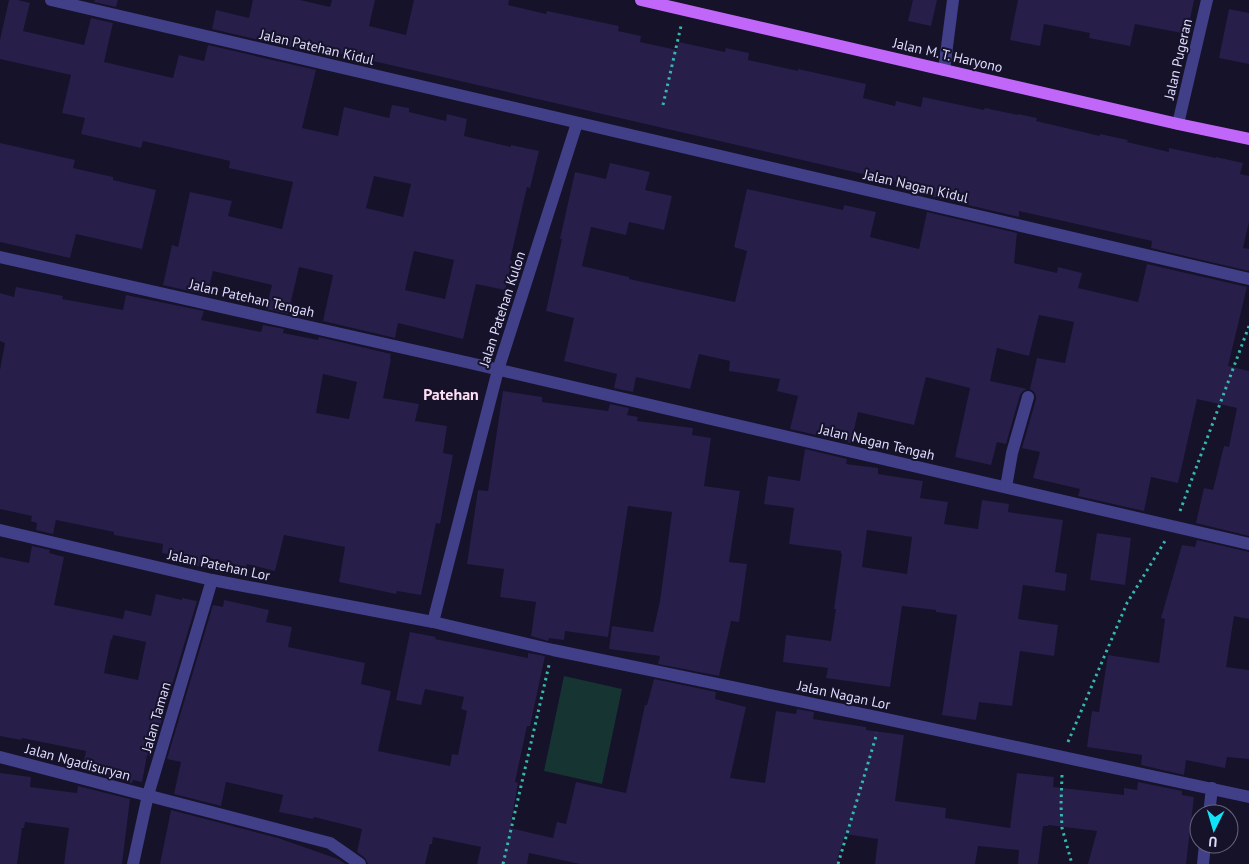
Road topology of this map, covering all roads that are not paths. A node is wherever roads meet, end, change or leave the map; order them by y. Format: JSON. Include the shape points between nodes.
{"nodes":[{"id":1,"x":51,"y":0,"type":"edge"},
{"id":2,"x":641,"y":0,"type":"edge"},
{"id":3,"x":953,"y":0,"type":"edge"},
{"id":4,"x":1206,"y":0,"type":"edge"},
{"id":5,"x":681,"y":6,"type":"edge"},
{"id":6,"x":944,"y":70,"type":"junction"},
{"id":7,"x":577,"y":123,"type":"junction"},
{"id":8,"x":1178,"y":124,"type":"junction"},
{"id":9,"x":1249,"y":139,"type":"edge"},
{"id":10,"x":0,"y":257,"type":"edge"},
{"id":11,"x":1249,"y":279,"type":"edge"},
{"id":12,"x":498,"y":370,"type":"junction"},
{"id":13,"x":1028,"y":397,"type":"dead end"},
{"id":14,"x":1006,"y":488,"type":"junction"},
{"id":15,"x":0,"y":530,"type":"edge"},
{"id":16,"x":1249,"y":544,"type":"edge"},
{"id":17,"x":212,"y":580,"type":"junction"},
{"id":18,"x":433,"y":622,"type":"junction"},
{"id":19,"x":0,"y":757,"type":"edge"},
{"id":20,"x":1212,"y":788,"type":"junction"},
{"id":21,"x":148,"y":795,"type":"junction"},
{"id":22,"x":1249,"y":797,"type":"edge"},
{"id":23,"x":1210,"y":804,"type":"edge"},
{"id":24,"x":132,"y":864,"type":"edge"},
{"id":25,"x":360,"y":864,"type":"edge"}],
"edges":[{"from":1,"to":7,"type":"street","name":"Jalan Patehan Kidul"},
{"from":2,"to":5,"type":"main road","name":"Jalan M. T. Haryono"},
{"from":3,"to":6,"type":"street"},
{"from":4,"to":8,"type":"street","name":"Jalan Pugeran"},
{"from":5,"to":6,"type":"main road","name":"Jalan M. T. Haryono"},
{"from":6,"to":8,"type":"main road","name":"Jalan M. T. Haryono"},
{"from":7,"to":11,"type":"street","name":"Jalan Nagan Kidul"},
{"from":7,"to":12,"type":"street","name":"Jalan Patehan Kulon"},
{"from":8,"to":9,"type":"main road","name":"Jalan M. T. Haryono"},
{"from":10,"to":12,"type":"street","name":"Jalan Patehan Tengah"},
{"from":12,"to":14,"type":"street","name":"Jalan Nagan Tengah"},
{"from":12,"to":18,"type":"street","name":"Jalan Patehan Kulon"},
{"from":13,"to":14,"type":"street"},
{"from":14,"to":16,"type":"street","name":"Jalan Nagan Tengah"},
{"from":15,"to":17,"type":"street","name":"Jalan Patehan Lor"},
{"from":17,"to":18,"type":"street","name":"Jalan Patehan Lor"},
{"from":17,"to":21,"type":"street","name":"Jalan Taman"},
{"from":18,"to":20,"type":"street","name":"Jalan Nagan Lor","via":[[552,650]]},
{"from":19,"to":21,"type":"street","name":"Jalan Ngadisuryan"},
{"from":20,"to":22,"type":"street","name":"Jalan Nagan Lor"},
{"from":20,"to":23,"type":"street"},
{"from":21,"to":24,"type":"street","name":"Jalan Taman"},
{"from":21,"to":25,"type":"street","name":"Jalan Ngadisuryan","via":[[330,843]]}]}
